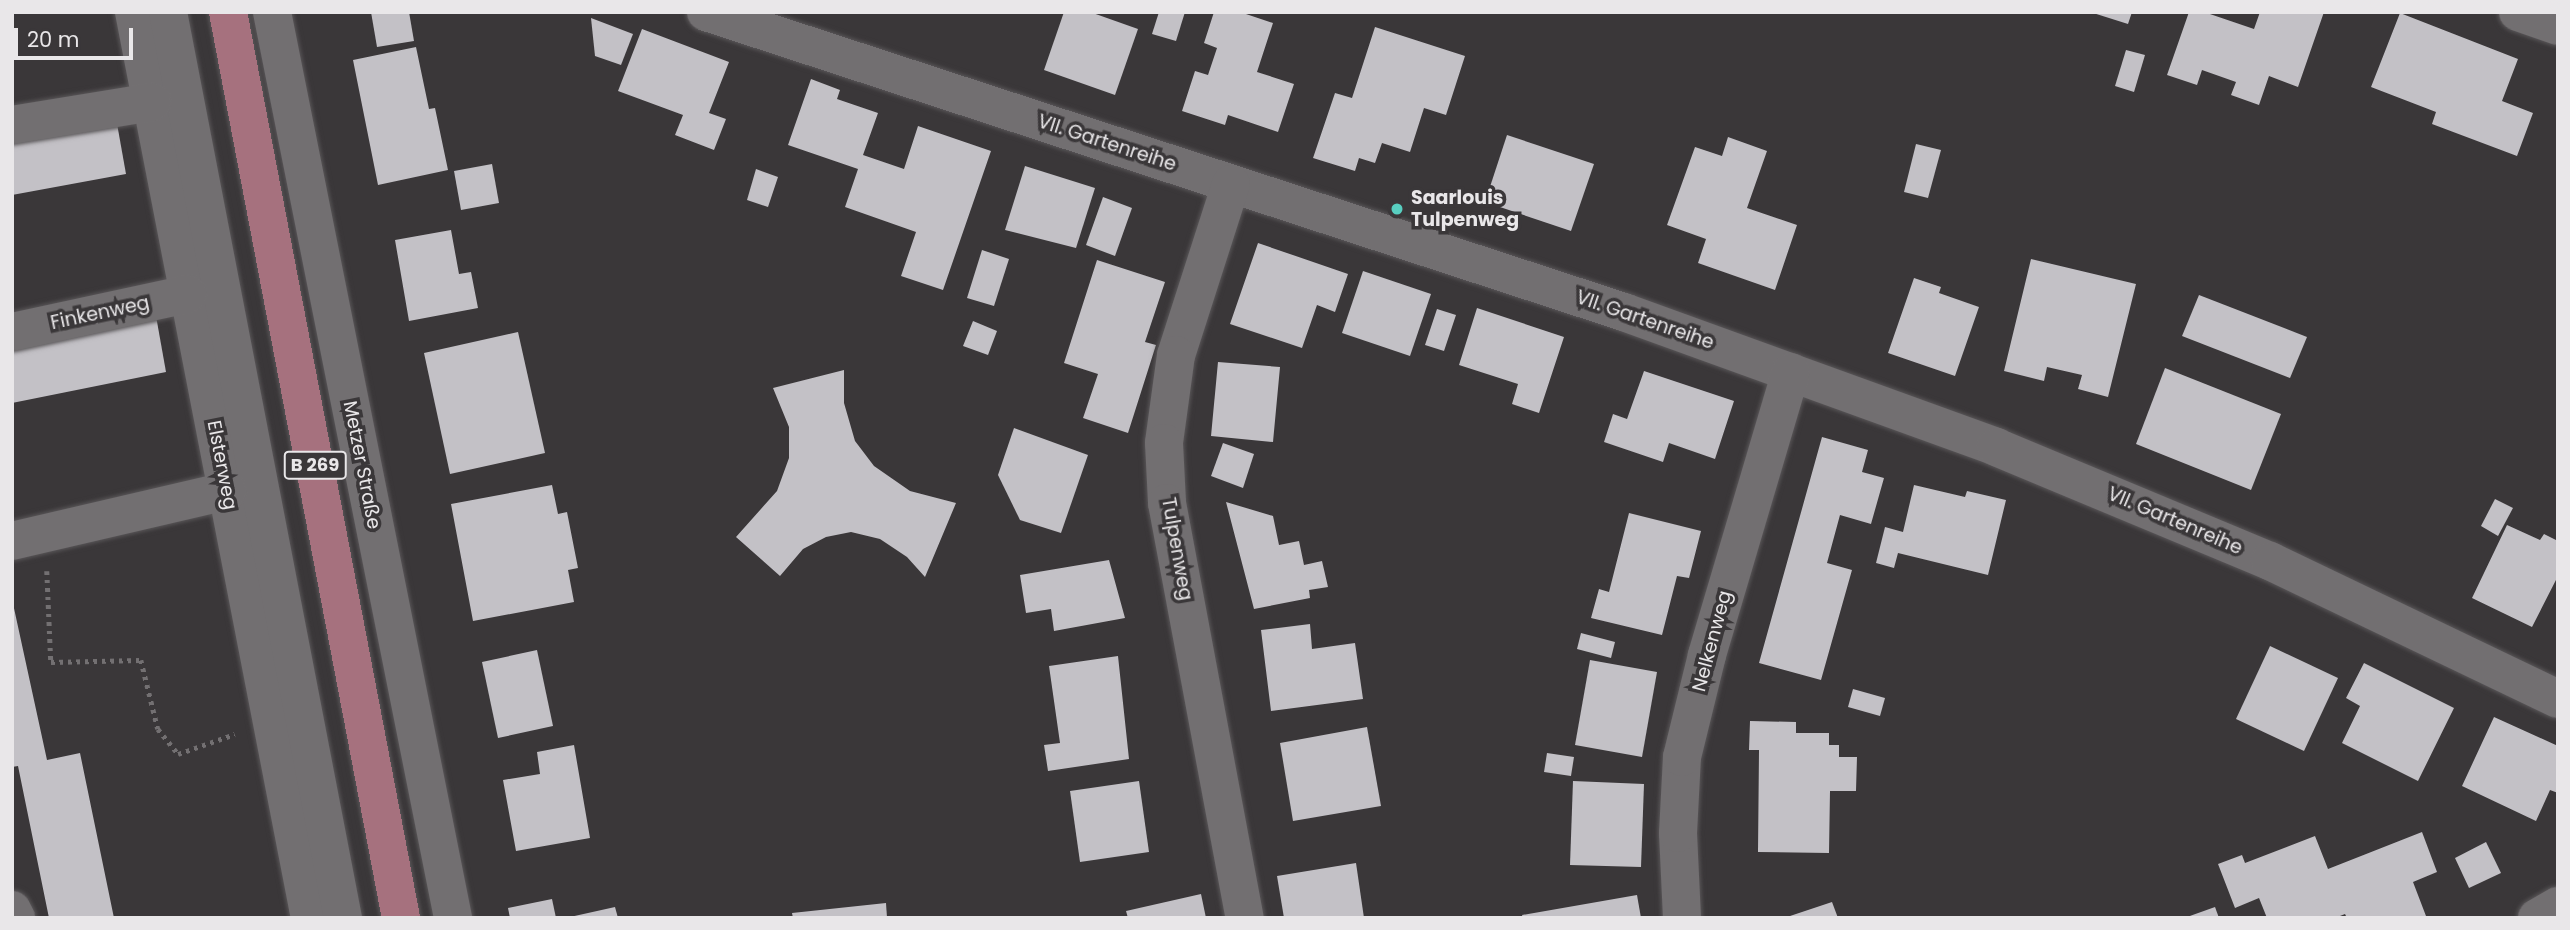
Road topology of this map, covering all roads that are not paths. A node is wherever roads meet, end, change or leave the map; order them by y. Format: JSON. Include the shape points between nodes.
{"nodes":[{"id":1,"x":134,"y":12,"type":"edge"},
{"id":2,"x":168,"y":12,"type":"edge"},
{"id":3,"x":228,"y":12,"type":"edge"},
{"id":4,"x":272,"y":12,"type":"edge"},
{"id":5,"x":706,"y":12,"type":"edge"},
{"id":6,"x":2518,"y":12,"type":"edge"},
{"id":7,"x":2558,"y":26,"type":"edge"},
{"id":8,"x":152,"y":102,"type":"junction"},
{"id":9,"x":12,"y":125,"type":"edge"},
{"id":10,"x":1231,"y":184,"type":"junction"},
{"id":11,"x":188,"y":294,"type":"junction"},
{"id":12,"x":12,"y":332,"type":"edge"},
{"id":13,"x":1791,"y":372,"type":"junction"},
{"id":14,"x":227,"y":491,"type":"junction"},
{"id":15,"x":29,"y":538,"type":"edge"},
{"id":16,"x":2558,"y":699,"type":"edge"},
{"id":17,"x":2558,"y":906,"type":"edge"},
{"id":18,"x":12,"y":910,"type":"edge"},
{"id":19,"x":16,"y":918,"type":"edge"},
{"id":20,"x":310,"y":918,"type":"edge"},
{"id":21,"x":343,"y":918,"type":"edge"},
{"id":22,"x":401,"y":918,"type":"edge"},
{"id":23,"x":453,"y":918,"type":"edge"},
{"id":24,"x":1245,"y":918,"type":"edge"},
{"id":25,"x":1682,"y":918,"type":"edge"},
{"id":26,"x":2537,"y":918,"type":"edge"}],
"edges":[{"from":1,"to":8,"type":"street","name":"Elsterweg"},
{"from":2,"to":21,"type":"street"},
{"from":3,"to":22,"type":"main road","number":"B 269"},
{"from":4,"to":23,"type":"street","name":"Metzer Straße"},
{"from":5,"to":10,"type":"street","name":"VII. Gartenreihe"},
{"from":6,"to":7,"type":"street"},
{"from":8,"to":9,"type":"street"},
{"from":8,"to":11,"type":"street","name":"Elsterweg"},
{"from":10,"to":13,"type":"street","name":"VII. Gartenreihe"},
{"from":10,"to":24,"type":"street","name":"Tulpenweg","via":[[1175,355],[1164,443],[1167,503]]},
{"from":11,"to":12,"type":"street","name":"Finkenweg"},
{"from":11,"to":14,"type":"street","name":"Elsterweg"},
{"from":13,"to":16,"type":"street","name":"VII. Gartenreihe","via":[[1996,447],[2270,561]]},
{"from":13,"to":25,"type":"street","name":"Nelkenweg","via":[[1707,655],[1682,757],[1678,832]]},
{"from":14,"to":15,"type":"street"},
{"from":14,"to":20,"type":"street","name":"Elsterweg"},
{"from":17,"to":26,"type":"street"},
{"from":18,"to":19,"type":"street"}]}
